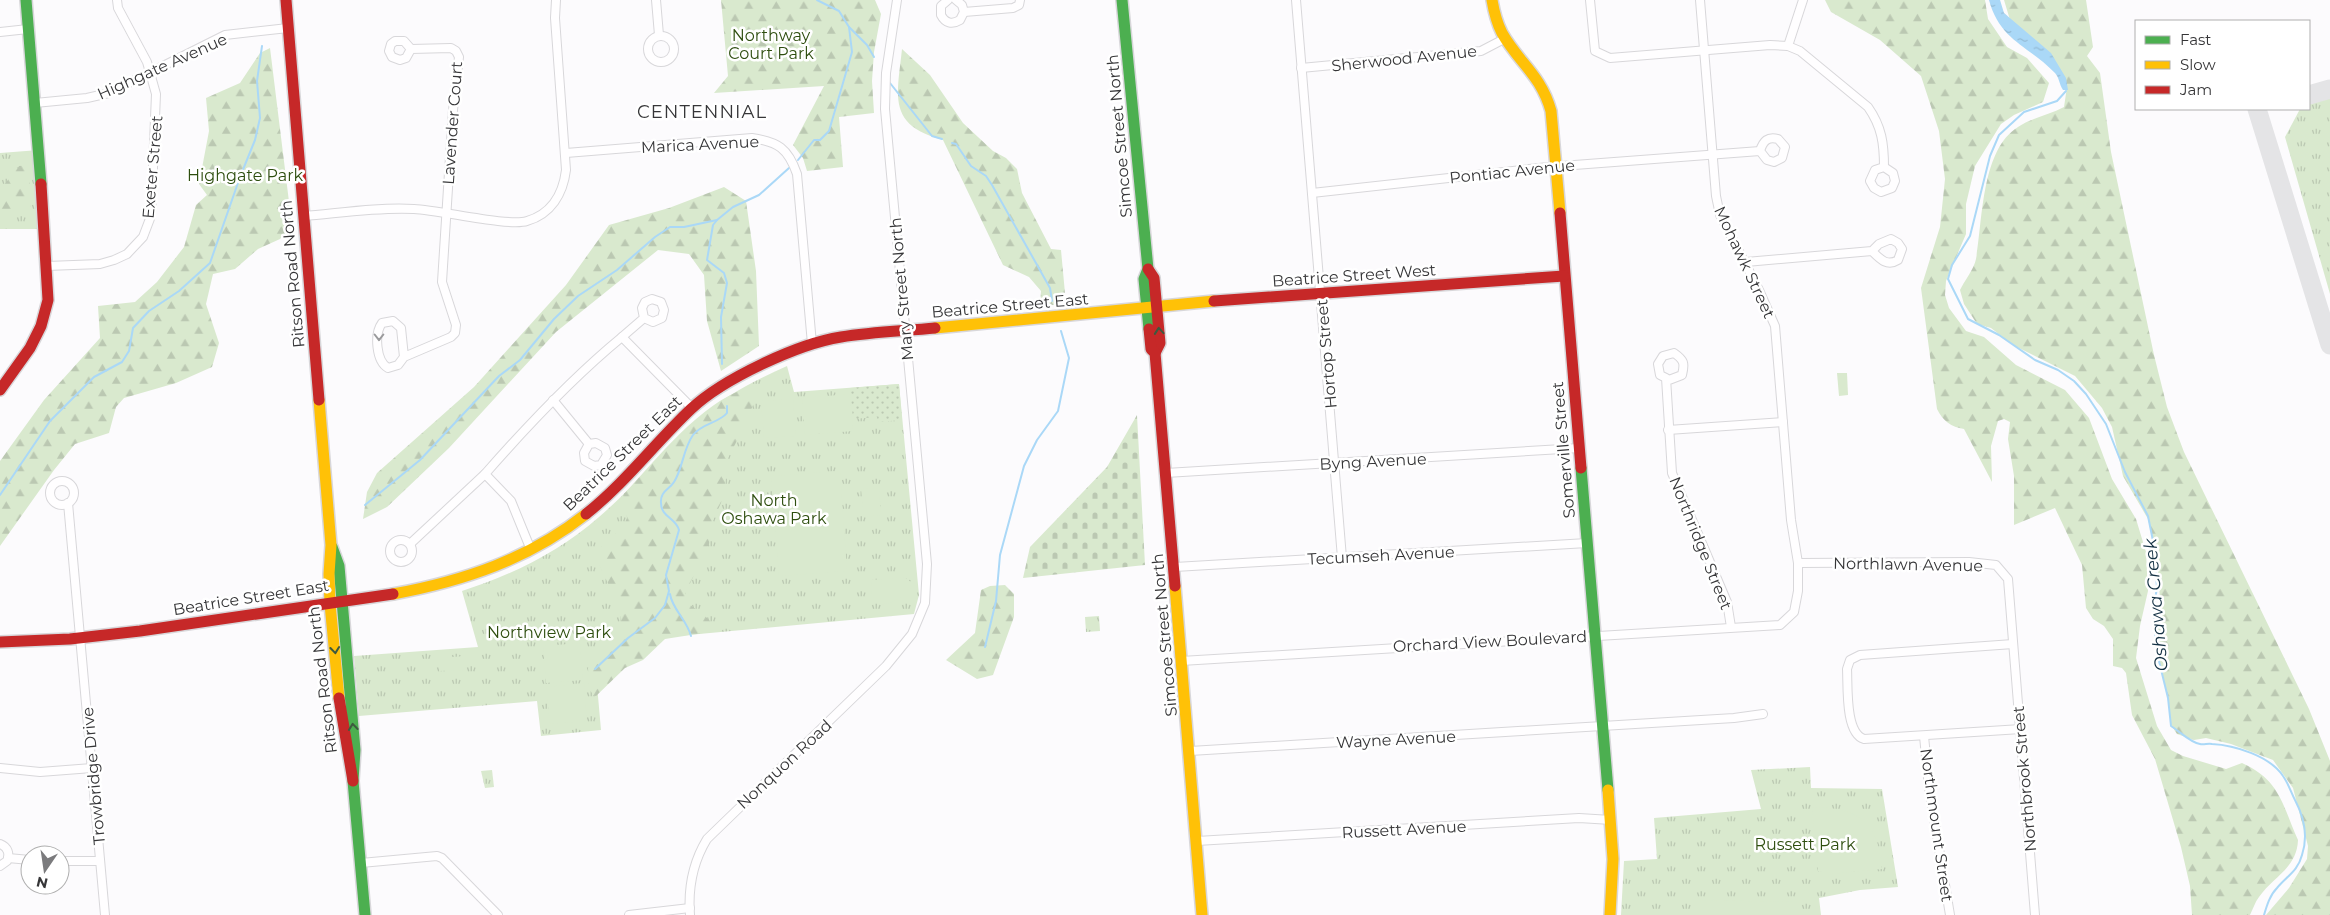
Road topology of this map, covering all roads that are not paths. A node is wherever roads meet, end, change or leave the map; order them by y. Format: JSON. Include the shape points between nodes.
{"nodes":[{"id":1,"x":26,"y":0,"type":"edge"},
{"id":2,"x":117,"y":0,"type":"edge"},
{"id":3,"x":286,"y":0,"type":"edge"},
{"id":4,"x":556,"y":0,"type":"edge"},
{"id":5,"x":656,"y":0,"type":"edge"},
{"id":6,"x":897,"y":0,"type":"edge"},
{"id":7,"x":948,"y":0,"type":"edge"},
{"id":8,"x":956,"y":0,"type":"edge"},
{"id":9,"x":1122,"y":0,"type":"edge"},
{"id":10,"x":1296,"y":0,"type":"edge"},
{"id":11,"x":1492,"y":0,"type":"edge"},
{"id":12,"x":1590,"y":0,"type":"edge"},
{"id":13,"x":1700,"y":0,"type":"edge"},
{"id":14,"x":1803,"y":0,"type":"edge"},
{"id":15,"x":1019,"y":3,"type":"edge"},
{"id":16,"x":964,"y":12,"type":"junction"},
{"id":17,"x":288,"y":28,"type":"junction"},
{"id":18,"x":28,"y":29,"type":"junction"},
{"id":19,"x":0,"y":32,"type":"edge"},
{"id":20,"x":659,"y":35,"type":"dead end"},
{"id":21,"x":1504,"y":39,"type":"junction"},
{"id":22,"x":1788,"y":46,"type":"junction"},
{"id":23,"x":411,"y":49,"type":"dead end"},
{"id":24,"x":1704,"y":51,"type":"junction"},
{"id":25,"x":1301,"y":68,"type":"junction"},
{"id":26,"x":150,"y":72,"type":"junction"},
{"id":27,"x":35,"y":103,"type":"junction"},
{"id":28,"x":1760,"y":150,"type":"dead end"},
{"id":29,"x":566,"y":153,"type":"junction"},
{"id":30,"x":1713,"y":154,"type":"junction"},
{"id":31,"x":1555,"y":166,"type":"junction"},
{"id":32,"x":1884,"y":167,"type":"dead end"},
{"id":33,"x":1312,"y":193,"type":"junction"},
{"id":34,"x":446,"y":211,"type":"junction"},
{"id":35,"x":304,"y":216,"type":"junction"},
{"id":36,"x":1872,"y":251,"type":"dead end"},
{"id":37,"x":1746,"y":262,"type":"junction"},
{"id":38,"x":48,"y":266,"type":"junction"},
{"id":39,"x":1564,"y":276,"type":"junction"},
{"id":40,"x":1320,"y":294,"type":"junction"},
{"id":41,"x":1152,"y":309,"type":"junction"},
{"id":42,"x":644,"y":318,"type":"dead end"},
{"id":43,"x":905,"y":330,"type":"junction"},
{"id":44,"x":622,"y":337,"type":"junction"},
{"id":45,"x":812,"y":344,"type":"junction"},
{"id":46,"x":404,"y":357,"type":"junction"},
{"id":47,"x":1666,"y":378,"type":"dead end"},
{"id":48,"x":0,"y":390,"type":"edge"},
{"id":49,"x":553,"y":400,"type":"junction"},
{"id":50,"x":692,"y":408,"type":"junction"},
{"id":51,"x":1784,"y":422,"type":"junction"},
{"id":52,"x":1668,"y":430,"type":"junction"},
{"id":53,"x":589,"y":444,"type":"dead end"},
{"id":54,"x":1579,"y":448,"type":"junction"},
{"id":55,"x":1336,"y":463,"type":"junction"},
{"id":56,"x":485,"y":474,"type":"junction"},
{"id":57,"x":1166,"y":474,"type":"junction"},
{"id":58,"x":68,"y":503,"type":"dead end"},
{"id":59,"x":411,"y":543,"type":"dead end"},
{"id":60,"x":1587,"y":543,"type":"junction"},
{"id":61,"x":331,"y":545,"type":"junction"},
{"id":62,"x":531,"y":550,"type":"junction"},
{"id":63,"x":1342,"y":558,"type":"junction"},
{"id":64,"x":1798,"y":563,"type":"junction"},
{"id":65,"x":1175,"y":567,"type":"junction"},
{"id":66,"x":928,"y":578,"type":"joint"},
{"id":67,"x":342,"y":600,"type":"junction"},
{"id":68,"x":330,"y":602,"type":"junction"},
{"id":69,"x":1794,"y":612,"type":"joint"},
{"id":70,"x":1731,"y":627,"type":"junction"},
{"id":71,"x":1595,"y":635,"type":"junction"},
{"id":72,"x":81,"y":638,"type":"junction"},
{"id":73,"x":0,"y":642,"type":"edge"},
{"id":74,"x":2012,"y":644,"type":"junction"},
{"id":75,"x":1181,"y":660,"type":"junction"},
{"id":76,"x":1763,"y":714,"type":"dead end"},
{"id":77,"x":1603,"y":727,"type":"junction"},
{"id":78,"x":2021,"y":729,"type":"junction"},
{"id":79,"x":1924,"y":736,"type":"junction"},
{"id":80,"x":1190,"y":752,"type":"junction"},
{"id":81,"x":0,"y":768,"type":"edge"},
{"id":82,"x":92,"y":768,"type":"junction"},
{"id":83,"x":353,"y":781,"type":"junction"},
{"id":84,"x":1611,"y":820,"type":"junction"},
{"id":85,"x":1197,"y":841,"type":"junction"},
{"id":86,"x":0,"y":844,"type":"edge"},
{"id":87,"x":8,"y":858,"type":"junction"},
{"id":88,"x":20,"y":859,"type":"edge"},
{"id":89,"x":70,"y":861,"type":"edge"},
{"id":90,"x":100,"y":861,"type":"junction"},
{"id":91,"x":361,"y":863,"type":"junction"},
{"id":92,"x":0,"y":866,"type":"edge"},
{"id":93,"x":690,"y":911,"type":"edge"},
{"id":94,"x":105,"y":915,"type":"edge"},
{"id":95,"x":365,"y":915,"type":"edge"},
{"id":96,"x":498,"y":915,"type":"edge"},
{"id":97,"x":629,"y":915,"type":"edge"},
{"id":98,"x":1202,"y":915,"type":"edge"},
{"id":99,"x":1610,"y":915,"type":"edge"},
{"id":100,"x":1950,"y":915,"type":"edge"},
{"id":101,"x":2035,"y":915,"type":"edge"}],
"edges":[{"from":1,"to":18,"type":"street"},
{"from":2,"to":26,"type":"street","name":"Exeter Street"},
{"from":3,"to":17,"type":"street","name":"Ritson Road North"},
{"from":4,"to":29,"type":"street"},
{"from":5,"to":20,"type":"street"},
{"from":6,"to":43,"type":"street","name":"Mary Street North","via":[[886,72],[885,108]]},
{"from":7,"to":16,"type":"street","via":[[940,11],[946,21],[956,22]]},
{"from":8,"to":16,"type":"street"},
{"from":9,"to":41,"type":"street","name":"Simcoe Street North","via":[[1148,269],[1154,278]]},
{"from":10,"to":25,"type":"street","name":"Hortop Street"},
{"from":11,"to":21,"type":"street","name":"Somerville Street"},
{"from":12,"to":24,"type":"street","via":[[1595,51],[1610,58]]},
{"from":13,"to":24,"type":"street","name":"Mohawk Street"},
{"from":14,"to":22,"type":"street"},
{"from":15,"to":16,"type":"street","via":[[1013,8]]},
{"from":17,"to":26,"type":"street","name":"Highgate Avenue","via":[[225,35]]},
{"from":17,"to":35,"type":"street","name":"Ritson Road North"},
{"from":18,"to":19,"type":"street"},
{"from":18,"to":27,"type":"street"},
{"from":21,"to":25,"type":"street","name":"Sherwood Avenue","via":[[1481,50]]},
{"from":21,"to":31,"type":"street","name":"Somerville Street","via":[[1545,91],[1551,111]]},
{"from":22,"to":24,"type":"street"},
{"from":22,"to":32,"type":"street","via":[[1825,70],[1868,107],[1882,131]]},
{"from":23,"to":34,"type":"street","name":"Lavender Court","via":[[451,48],[459,57]]},
{"from":24,"to":30,"type":"street","name":"Mohawk Street"},
{"from":25,"to":33,"type":"street","name":"Hortop Street"},
{"from":26,"to":27,"type":"street","name":"Highgate Avenue","via":[[98,96]]},
{"from":26,"to":38,"type":"street","name":"Exeter Street","via":[[157,104],[151,216],[143,237],[127,254],[114,260],[100,264]]},
{"from":27,"to":38,"type":"street"},
{"from":28,"to":30,"type":"street","name":"Pontiac Avenue"},
{"from":29,"to":34,"type":"street","via":[[565,183],[557,200],[547,211],[526,222],[505,222]]},
{"from":29,"to":45,"type":"street","name":"Marica Avenue","via":[[752,138],[769,141],[784,149],[797,174]]},
{"from":30,"to":31,"type":"street","name":"Pontiac Avenue"},
{"from":30,"to":37,"type":"street","name":"Mohawk Street","via":[[1720,215]]},
{"from":31,"to":33,"type":"street","name":"Pontiac Avenue"},
{"from":31,"to":39,"type":"street","name":"Somerville Street"},
{"from":33,"to":40,"type":"street","name":"Hortop Street"},
{"from":34,"to":35,"type":"street","via":[[413,208]]},
{"from":34,"to":46,"type":"street","name":"Lavender Court","via":[[442,282],[444,295],[456,320],[455,332],[451,337]]},
{"from":35,"to":61,"type":"street","name":"Ritson Road North"},
{"from":36,"to":37,"type":"street"},
{"from":37,"to":51,"type":"street","name":"Mohawk Street","via":[[1775,326]]},
{"from":38,"to":48,"type":"street","via":[[48,300],[42,329],[30,351]]},
{"from":39,"to":40,"type":"street","name":"Beatrice Street West"},
{"from":39,"to":54,"type":"street","name":"Somerville Street"},
{"from":40,"to":41,"type":"street","name":"Beatrice Street West"},
{"from":40,"to":55,"type":"street","name":"Hortop Street"},
{"from":41,"to":43,"type":"street","name":"Beatrice Street East"},
{"from":41,"to":57,"type":"street","name":"Simcoe Street North","via":[[1160,343],[1155,353]]},
{"from":42,"to":44,"type":"street"},
{"from":43,"to":45,"type":"street","name":"Beatrice Street East","via":[[840,337]]},
{"from":43,"to":66,"type":"street","name":"Mary Street North"},
{"from":44,"to":49,"type":"street"},
{"from":44,"to":50,"type":"street"},
{"from":45,"to":50,"type":"street","name":"Beatrice Street East","via":[[749,370]]},
{"from":46,"to":46,"type":"street","one_way":true,"via":[[401,328],[392,321],[382,323],[378,333],[381,362],[388,368],[394,368]]},
{"from":47,"to":52,"type":"street","name":"Northridge Street"},
{"from":49,"to":53,"type":"street"},
{"from":49,"to":56,"type":"street"},
{"from":50,"to":62,"type":"street","name":"Beatrice Street East","via":[[588,512]]},
{"from":51,"to":52,"type":"street"},
{"from":51,"to":64,"type":"street","name":"Mohawk Street","via":[[1791,520]]},
{"from":52,"to":70,"type":"street","name":"Northridge Street","via":[[1672,473],[1727,602]]},
{"from":54,"to":55,"type":"street","name":"Byng Avenue"},
{"from":54,"to":60,"type":"street","name":"Somerville Street"},
{"from":55,"to":57,"type":"street","name":"Byng Avenue"},
{"from":55,"to":63,"type":"street","name":"Hortop Street"},
{"from":56,"to":59,"type":"street"},
{"from":56,"to":62,"type":"street","via":[[512,501]]},
{"from":57,"to":65,"type":"street","name":"Simcoe Street North"},
{"from":58,"to":72,"type":"street","name":"Trowbridge Drive"},
{"from":60,"to":63,"type":"street","name":"Tecumseh Avenue"},
{"from":60,"to":71,"type":"street","name":"Somerville Street"},
{"from":61,"to":67,"type":"street","name":"Ritson Road North","via":[[339,566]]},
{"from":61,"to":68,"type":"street","name":"Ritson Road North","via":[[328,568]]},
{"from":62,"to":67,"type":"street","name":"Beatrice Street East","via":[[508,563],[465,579]]},
{"from":63,"to":65,"type":"street","name":"Tecumseh Avenue"},
{"from":64,"to":69,"type":"street","name":"Mohawk Street"},
{"from":64,"to":74,"type":"street","name":"Northlawn Avenue","via":[[1970,562],[1996,565],[2008,579]]},
{"from":65,"to":75,"type":"street","name":"Simcoe Street North"},
{"from":66,"to":93,"type":"street","name":"Nonquon Road","via":[[918,623],[886,666],[707,840],[694,871]]},
{"from":67,"to":68,"type":"street","name":"Beatrice Street East"},
{"from":83,"to":67,"type":"street","name":"Ritson Road North","one_way":true,"via":[[355,750]]},
{"from":68,"to":72,"type":"street","name":"Beatrice Street East"},
{"from":68,"to":83,"type":"street","name":"Ritson Road North","one_way":true,"via":[[345,750]]},
{"from":69,"to":70,"type":"street","name":"Orchard View Boulevard","via":[[1780,626]]},
{"from":70,"to":71,"type":"street","name":"Orchard View Boulevard"},
{"from":71,"to":75,"type":"street","name":"Orchard View Boulevard"},
{"from":71,"to":77,"type":"street","name":"Somerville Street"},
{"from":72,"to":73,"type":"street","name":"Beatrice Street East"},
{"from":72,"to":82,"type":"street","name":"Trowbridge Drive"},
{"from":74,"to":78,"type":"street","name":"Northbrook Street"},
{"from":74,"to":79,"type":"street","via":[[1860,656],[1850,660],[1847,669],[1851,726],[1859,737]]},
{"from":75,"to":80,"type":"street","name":"Simcoe Street North"},
{"from":76,"to":77,"type":"street","name":"Wayne Avenue"},
{"from":77,"to":80,"type":"street","name":"Wayne Avenue"},
{"from":77,"to":84,"type":"street","name":"Somerville Street"},
{"from":78,"to":79,"type":"street"},
{"from":78,"to":101,"type":"street","name":"Northbrook Street"},
{"from":79,"to":100,"type":"street","name":"Northmount Street","via":[[1929,788]]},
{"from":80,"to":85,"type":"street","name":"Simcoe Street North"},
{"from":81,"to":82,"type":"street","via":[[40,772]]},
{"from":82,"to":90,"type":"street","name":"Trowbridge Drive"},
{"from":83,"to":91,"type":"street","name":"Ritson Road North"},
{"from":84,"to":85,"type":"street","name":"Russett Avenue","via":[[1544,820]]},
{"from":84,"to":99,"type":"street","name":"Somerville Street","via":[[1613,875]]},
{"from":85,"to":98,"type":"street","name":"Simcoe Street North"},
{"from":86,"to":87,"type":"street","via":[[8,850]]},
{"from":87,"to":88,"type":"street"},
{"from":87,"to":92,"type":"street"},
{"from":89,"to":90,"type":"street"},
{"from":90,"to":94,"type":"street","name":"Trowbridge Drive"},
{"from":91,"to":95,"type":"street","name":"Ritson Road North"},
{"from":91,"to":96,"type":"street","via":[[437,856]]},
{"from":93,"to":97,"type":"street","name":"Nonquon Road"}]}
